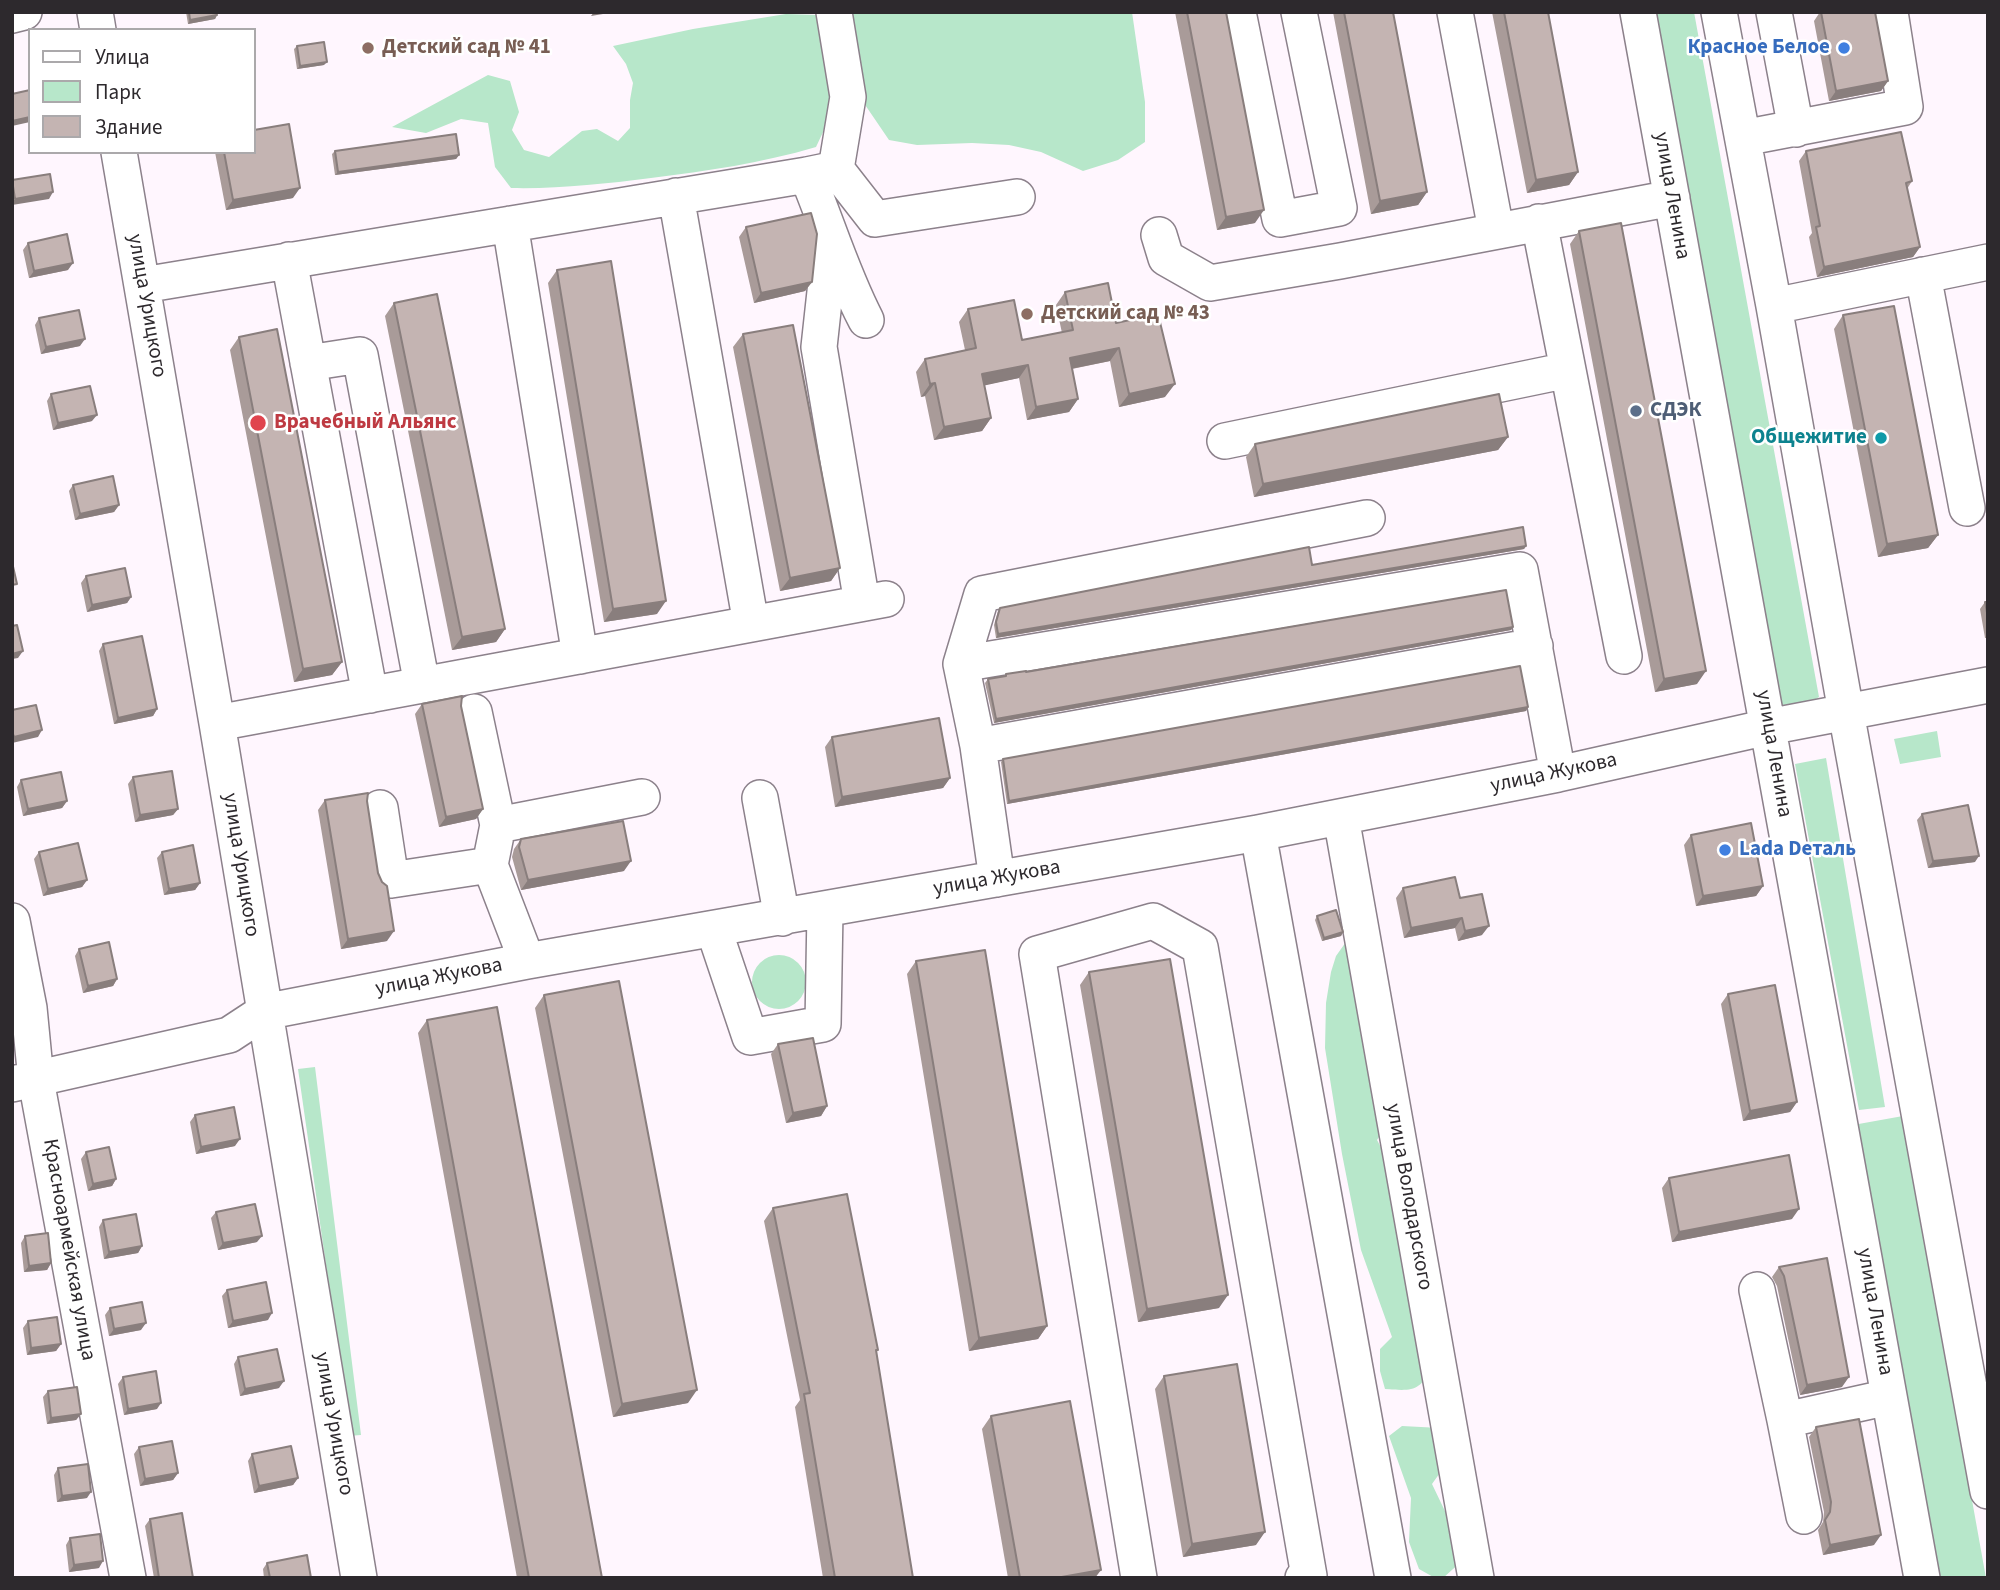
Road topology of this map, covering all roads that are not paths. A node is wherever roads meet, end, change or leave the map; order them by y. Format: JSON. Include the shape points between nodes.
{"nodes":[{"id":1,"x":24,"y":12,"type":"edge"},
{"id":2,"x":834,"y":12,"type":"edge"},
{"id":3,"x":1238,"y":12,"type":"edge"},
{"id":4,"x":1299,"y":12,"type":"edge"},
{"id":5,"x":1455,"y":12,"type":"edge"},
{"id":6,"x":1638,"y":12,"type":"edge"},
{"id":7,"x":1719,"y":12,"type":"edge"},
{"id":8,"x":1774,"y":12,"type":"edge"},
{"id":9,"x":1889,"y":12,"type":"edge"},
{"id":10,"x":12,"y":15,"type":"edge"},
{"id":11,"x":1796,"y":129,"type":"junction"},
{"id":12,"x":1743,"y":138,"type":"junction"},
{"id":13,"x":120,"y":154,"type":"edge"},
{"id":14,"x":821,"y":172,"type":"junction"},
{"id":15,"x":676,"y":196,"type":"junction"},
{"id":16,"x":1017,"y":197,"type":"dead end"},
{"id":17,"x":1672,"y":198,"type":"junction"},
{"id":18,"x":1539,"y":222,"type":"junction"},
{"id":19,"x":510,"y":224,"type":"junction"},
{"id":20,"x":1496,"y":230,"type":"junction"},
{"id":21,"x":1159,"y":235,"type":"dead end"},
{"id":22,"x":832,"y":236,"type":"junction"},
{"id":23,"x":289,"y":260,"type":"junction"},
{"id":24,"x":1988,"y":262,"type":"edge"},
{"id":25,"x":1923,"y":275,"type":"junction"},
{"id":26,"x":143,"y":285,"type":"junction"},
{"id":27,"x":1774,"y":306,"type":"junction"},
{"id":28,"x":866,"y":320,"type":"dead end"},
{"id":29,"x":308,"y":363,"type":"junction"},
{"id":30,"x":1568,"y":370,"type":"junction"},
{"id":31,"x":1225,"y":442,"type":"dead end"},
{"id":32,"x":1967,"y":508,"type":"dead end"},
{"id":33,"x":1367,"y":518,"type":"dead end"},
{"id":34,"x":751,"y":624,"type":"junction"},
{"id":35,"x":1535,"y":646,"type":"junction"},
{"id":36,"x":580,"y":656,"type":"junction"},
{"id":37,"x":1624,"y":656,"type":"dead end"},
{"id":38,"x":961,"y":664,"type":"junction"},
{"id":39,"x":422,"y":685,"type":"junction"},
{"id":40,"x":1988,"y":685,"type":"edge"},
{"id":41,"x":370,"y":695,"type":"junction"},
{"id":42,"x":474,"y":712,"type":"dead end"},
{"id":43,"x":1846,"y":712,"type":"junction"},
{"id":44,"x":217,"y":723,"type":"junction"},
{"id":45,"x":1768,"y":727,"type":"junction"},
{"id":46,"x":978,"y":746,"type":"junction"},
{"id":47,"x":1558,"y":774,"type":"junction"},
{"id":48,"x":642,"y":797,"type":"dead end"},
{"id":49,"x":760,"y":798,"type":"dead end"},
{"id":50,"x":380,"y":808,"type":"dead end"},
{"id":51,"x":1340,"y":817,"type":"junction"},
{"id":52,"x":498,"y":825,"type":"junction"},
{"id":53,"x":1258,"y":833,"type":"junction"},
{"id":54,"x":490,"y":865,"type":"junction"},
{"id":55,"x":997,"y":879,"type":"junction"},
{"id":56,"x":825,"y":911,"type":"junction"},
{"id":57,"x":782,"y":918,"type":"junction"},
{"id":58,"x":12,"y":921,"type":"edge"},
{"id":59,"x":714,"y":930,"type":"junction"},
{"id":60,"x":527,"y":961,"type":"junction"},
{"id":61,"x":264,"y":1012,"type":"junction"},
{"id":62,"x":24,"y":1082,"type":"edge"},
{"id":63,"x":1757,"y":1290,"type":"dead end"},
{"id":64,"x":1889,"y":1397,"type":"junction"},
{"id":65,"x":1785,"y":1420,"type":"junction"},
{"id":66,"x":1988,"y":1491,"type":"edge"},
{"id":67,"x":1804,"y":1516,"type":"dead end"},
{"id":68,"x":128,"y":1578,"type":"edge"},
{"id":69,"x":359,"y":1578,"type":"edge"},
{"id":70,"x":1139,"y":1578,"type":"edge"},
{"id":71,"x":1303,"y":1578,"type":"edge"},
{"id":72,"x":1393,"y":1578,"type":"edge"},
{"id":73,"x":1476,"y":1578,"type":"edge"},
{"id":74,"x":1922,"y":1578,"type":"edge"}],
"edges":[{"from":1,"to":10,"type":"street"},
{"from":2,"to":14,"type":"street","via":[[848,97]]},
{"from":3,"to":4,"type":"street","via":[[1280,219],[1339,208]]},
{"from":5,"to":20,"type":"street"},
{"from":6,"to":17,"type":"street","name":"улица Ленина"},
{"from":7,"to":12,"type":"street"},
{"from":8,"to":11,"type":"street"},
{"from":9,"to":11,"type":"street","via":[[1905,107]]},
{"from":11,"to":12,"type":"street"},
{"from":12,"to":27,"type":"street"},
{"from":13,"to":26,"type":"street","name":"улица Урицкого"},
{"from":14,"to":15,"type":"street"},
{"from":14,"to":16,"type":"street","via":[[874,219]]},
{"from":14,"to":22,"type":"street"},
{"from":15,"to":19,"type":"street"},
{"from":15,"to":34,"type":"street"},
{"from":17,"to":18,"type":"street"},
{"from":17,"to":45,"type":"street","name":"улица Ленина"},
{"from":18,"to":20,"type":"street"},
{"from":18,"to":30,"type":"street"},
{"from":19,"to":23,"type":"street"},
{"from":19,"to":36,"type":"street"},
{"from":20,"to":21,"type":"street","via":[[1210,283],[1166,258]]},
{"from":22,"to":28,"type":"street","via":[[847,283]]},
{"from":22,"to":34,"type":"street","via":[[819,347],[874,601]]},
{"from":23,"to":26,"type":"street"},
{"from":23,"to":29,"type":"street"},
{"from":24,"to":25,"type":"street"},
{"from":25,"to":27,"type":"street"},
{"from":25,"to":32,"type":"street"},
{"from":26,"to":44,"type":"street","name":"улица Урицкого"},
{"from":27,"to":43,"type":"street"},
{"from":29,"to":39,"type":"street","via":[[360,355]]},
{"from":29,"to":41,"type":"street"},
{"from":30,"to":31,"type":"street"},
{"from":30,"to":37,"type":"street"},
{"from":33,"to":38,"type":"street","via":[[982,594]]},
{"from":34,"to":36,"type":"street"},
{"from":35,"to":38,"type":"street","via":[[1520,570]]},
{"from":35,"to":46,"type":"street"},
{"from":35,"to":47,"type":"street"},
{"from":36,"to":39,"type":"street"},
{"from":38,"to":46,"type":"street"},
{"from":39,"to":41,"type":"street"},
{"from":40,"to":43,"type":"street","name":"улица Жукова"},
{"from":41,"to":44,"type":"street"},
{"from":42,"to":52,"type":"street"},
{"from":43,"to":45,"type":"street","name":"улица Жукова"},
{"from":43,"to":66,"type":"street"},
{"from":44,"to":61,"type":"street","name":"улица Урицкого"},
{"from":45,"to":47,"type":"street","name":"улица Жукова"},
{"from":45,"to":64,"type":"street","name":"улица Ленина"},
{"from":46,"to":55,"type":"street"},
{"from":47,"to":51,"type":"street","name":"улица Жукова"},
{"from":48,"to":52,"type":"street"},
{"from":49,"to":57,"type":"street"},
{"from":50,"to":54,"type":"street","via":[[391,880]]},
{"from":51,"to":53,"type":"street","name":"улица Жукова"},
{"from":51,"to":73,"type":"street","name":"улица Володарского"},
{"from":52,"to":54,"type":"street"},
{"from":53,"to":55,"type":"street","name":"улица Жукова"},
{"from":53,"to":72,"type":"street"},
{"from":54,"to":60,"type":"street"},
{"from":55,"to":56,"type":"street","name":"улица Жукова"},
{"from":56,"to":57,"type":"street","name":"улица Жукова"},
{"from":56,"to":59,"type":"street","via":[[823,1024],[750,1037]]},
{"from":57,"to":59,"type":"street","name":"улица Жукова"},
{"from":58,"to":62,"type":"street","name":"Красноармейская улица","via":[[29,1008]]},
{"from":59,"to":60,"type":"street","name":"улица Жукова"},
{"from":60,"to":61,"type":"street","name":"улица Жукова"},
{"from":61,"to":62,"type":"street","name":"улица Жукова","via":[[229,1035]]},
{"from":61,"to":69,"type":"street","name":"улица Урицкого"},
{"from":62,"to":68,"type":"street","name":"Красноармейская улица"},
{"from":63,"to":65,"type":"street"},
{"from":64,"to":65,"type":"street"},
{"from":64,"to":74,"type":"street","name":"улица Ленина"},
{"from":65,"to":67,"type":"street"},
{"from":70,"to":71,"type":"street","via":[[1037,954],[1153,921],[1200,947],[1309,1576]]}]}
